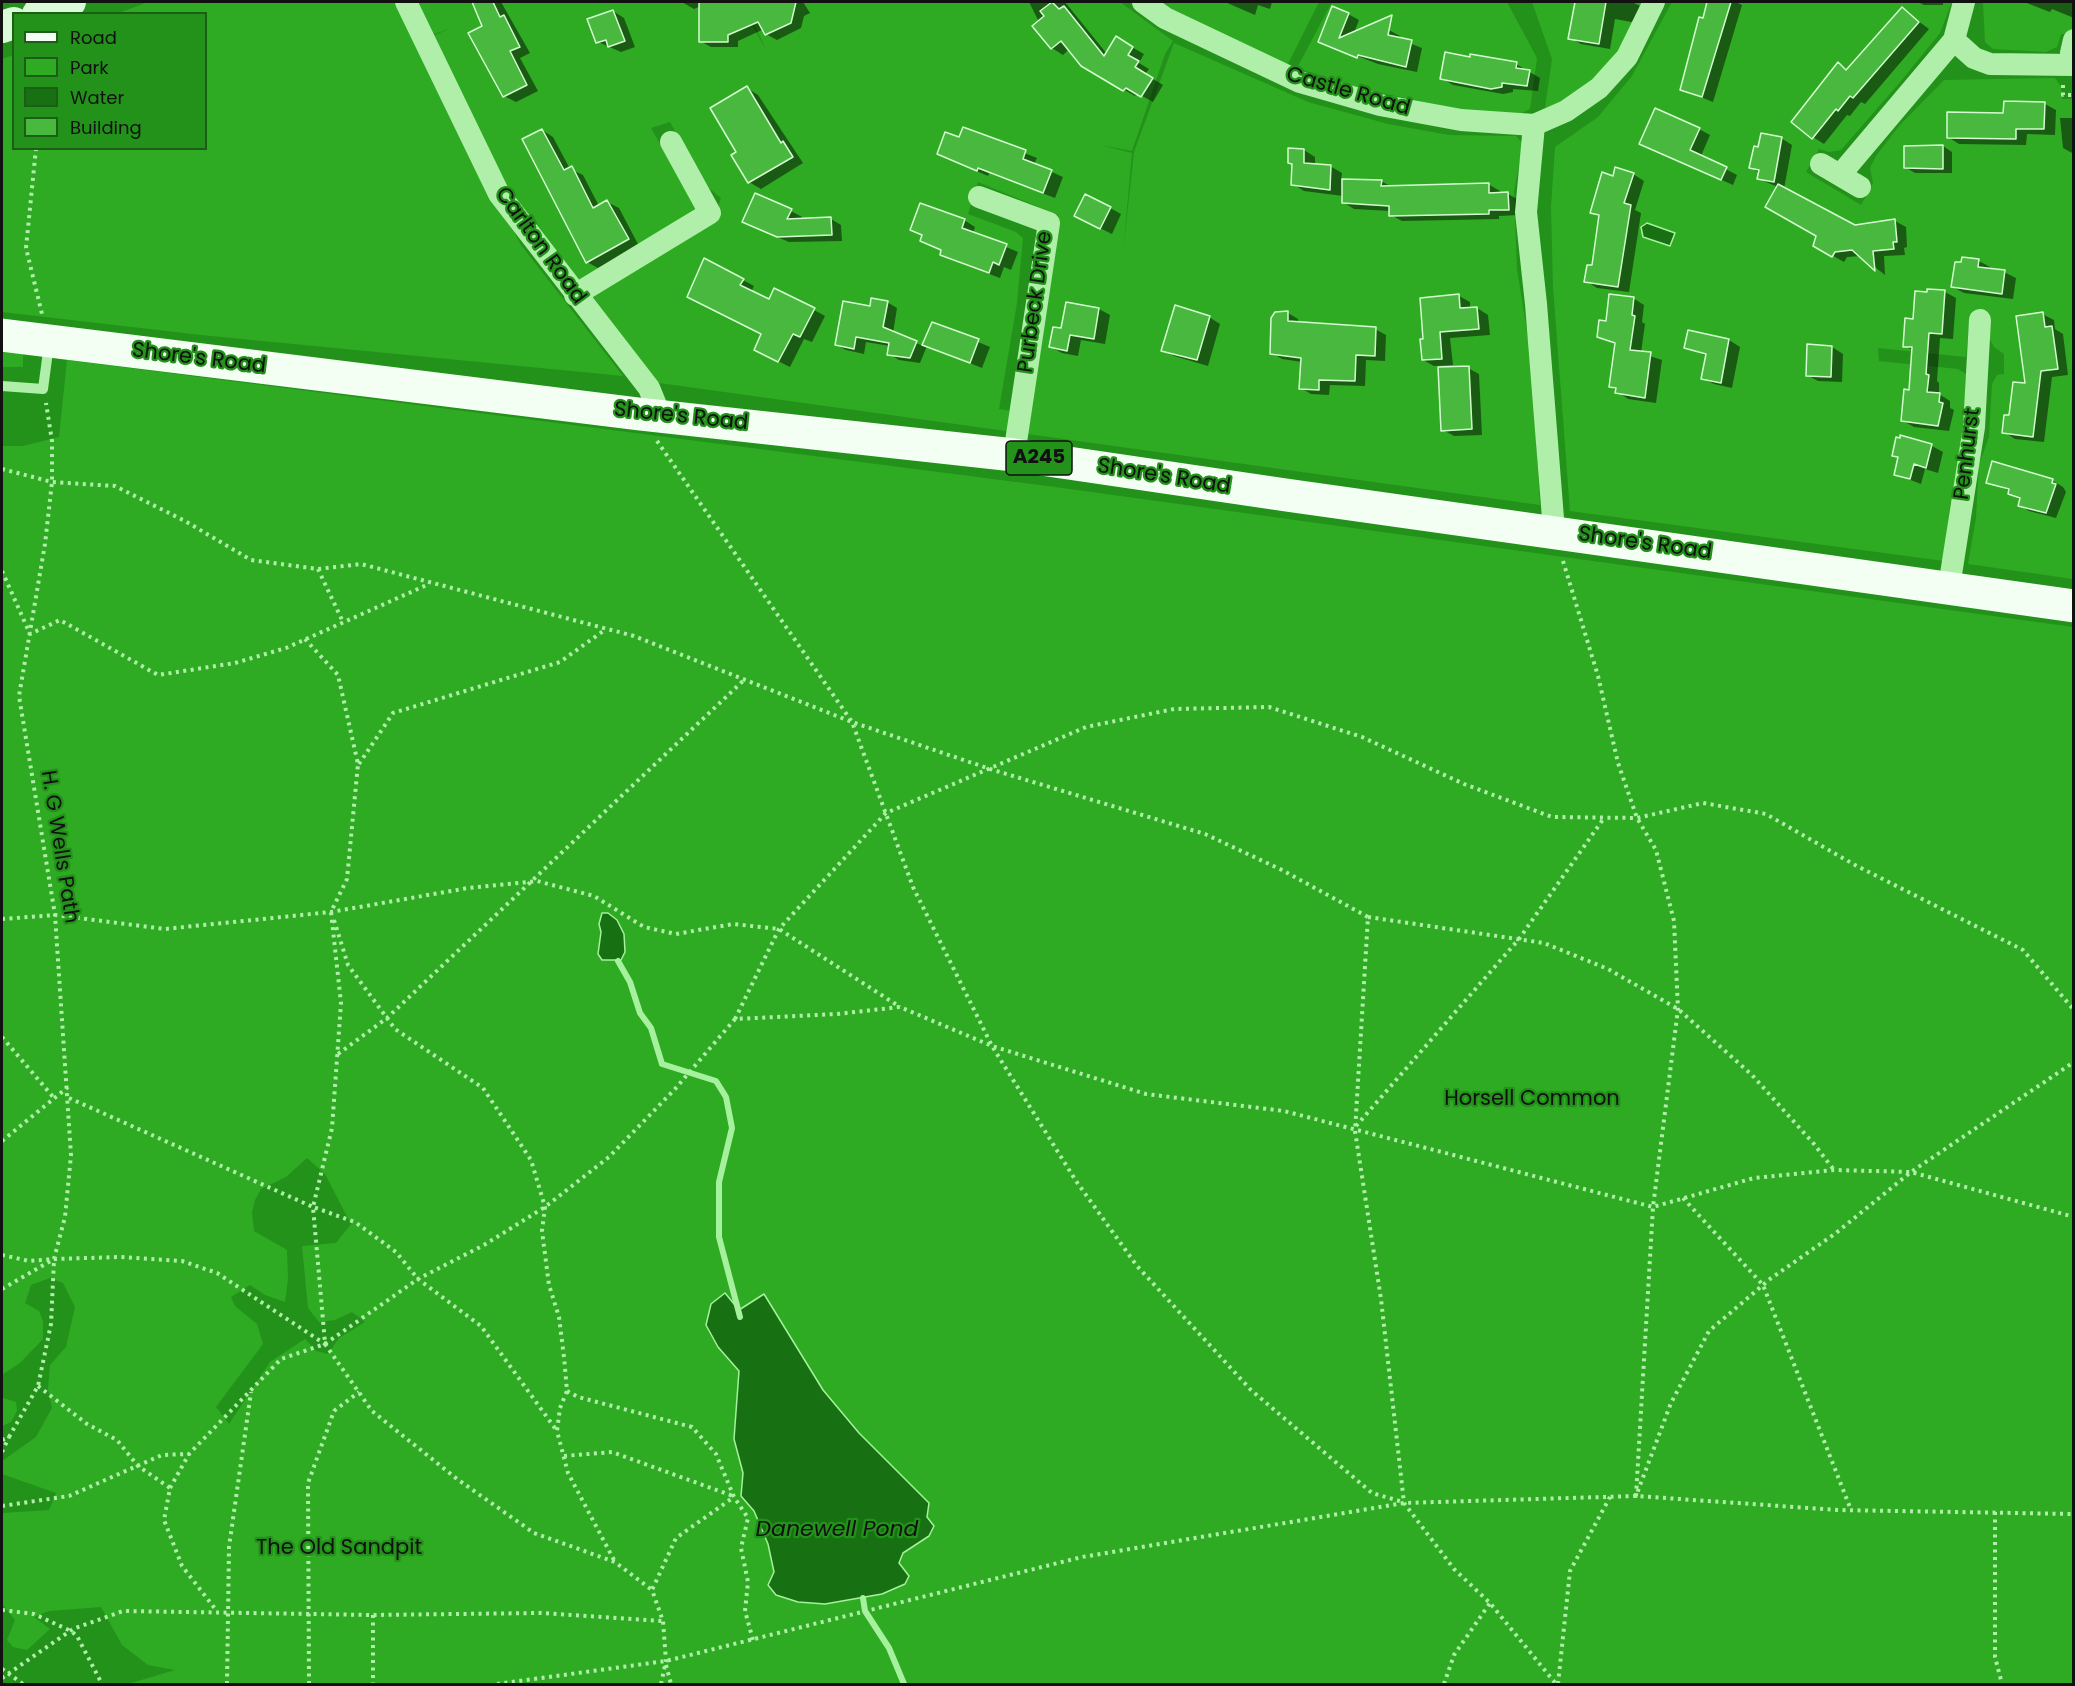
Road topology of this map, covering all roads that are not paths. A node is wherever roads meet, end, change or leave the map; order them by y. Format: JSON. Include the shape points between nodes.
{"nodes":[{"id":1,"x":70,"y":2,"type":"edge"},
{"id":2,"x":406,"y":2,"type":"edge"},
{"id":3,"x":1143,"y":2,"type":"edge"},
{"id":4,"x":1654,"y":2,"type":"edge"},
{"id":5,"x":1964,"y":2,"type":"edge"},
{"id":6,"x":43,"y":12,"type":"edge"},
{"id":7,"x":1954,"y":40,"type":"junction"},
{"id":8,"x":2073,"y":40,"type":"edge"},
{"id":9,"x":2073,"y":63,"type":"edge"},
{"id":10,"x":1534,"y":126,"type":"junction"},
{"id":11,"x":671,"y":142,"type":"dead end"},
{"id":12,"x":1860,"y":187,"type":"dead end"},
{"id":13,"x":979,"y":197,"type":"dead end"},
{"id":14,"x":575,"y":295,"type":"junction"},
{"id":15,"x":1980,"y":320,"type":"dead end"},
{"id":16,"x":2,"y":335,"type":"edge"},
{"id":17,"x":49,"y":341,"type":"junction"},
{"id":18,"x":2,"y":386,"type":"edge"},
{"id":19,"x":650,"y":414,"type":"junction"},
{"id":20,"x":1014,"y":455,"type":"junction"},
{"id":21,"x":1554,"y":531,"type":"junction"},
{"id":22,"x":1949,"y":586,"type":"junction"},
{"id":23,"x":2073,"y":606,"type":"edge"}],
"edges":[{"from":1,"to":6,"type":"street"},
{"from":2,"to":14,"type":"street","name":"Carlton Road","via":[[499,194]]},
{"from":3,"to":10,"type":"street","name":"Castle Road","via":[[1173,22],[1300,82],[1380,105],[1461,120]]},
{"from":4,"to":10,"type":"street","name":"Castle Road","via":[[1627,57],[1599,88],[1566,111]]},
{"from":5,"to":7,"type":"street"},
{"from":7,"to":9,"type":"street","via":[[1974,58],[1990,64]]},
{"from":7,"to":12,"type":"street","via":[[1831,170]]},
{"from":8,"to":9,"type":"street"},
{"from":10,"to":21,"type":"street","via":[[1526,212]]},
{"from":11,"to":14,"type":"street","via":[[710,213]]},
{"from":13,"to":20,"type":"street","name":"Purbeck Drive","via":[[1049,223]]},
{"from":14,"to":19,"type":"street","name":"Carlton Road","via":[[649,388]]},
{"from":15,"to":22,"type":"street","name":"Penhurst","via":[[1974,427]]},
{"from":16,"to":17,"type":"main road","name":"Shore's Road","number":"A245"},
{"from":17,"to":18,"type":"lane","via":[[43,389]]},
{"from":17,"to":19,"type":"main road","name":"Shore's Road","number":"A245"},
{"from":19,"to":20,"type":"main road","name":"Shore's Road","number":"A245"},
{"from":20,"to":21,"type":"main road","name":"Shore's Road","number":"A245"},
{"from":21,"to":22,"type":"main road","name":"Shore's Road","number":"A245"},
{"from":22,"to":23,"type":"main road","name":"Shore's Road","number":"A245"}]}
